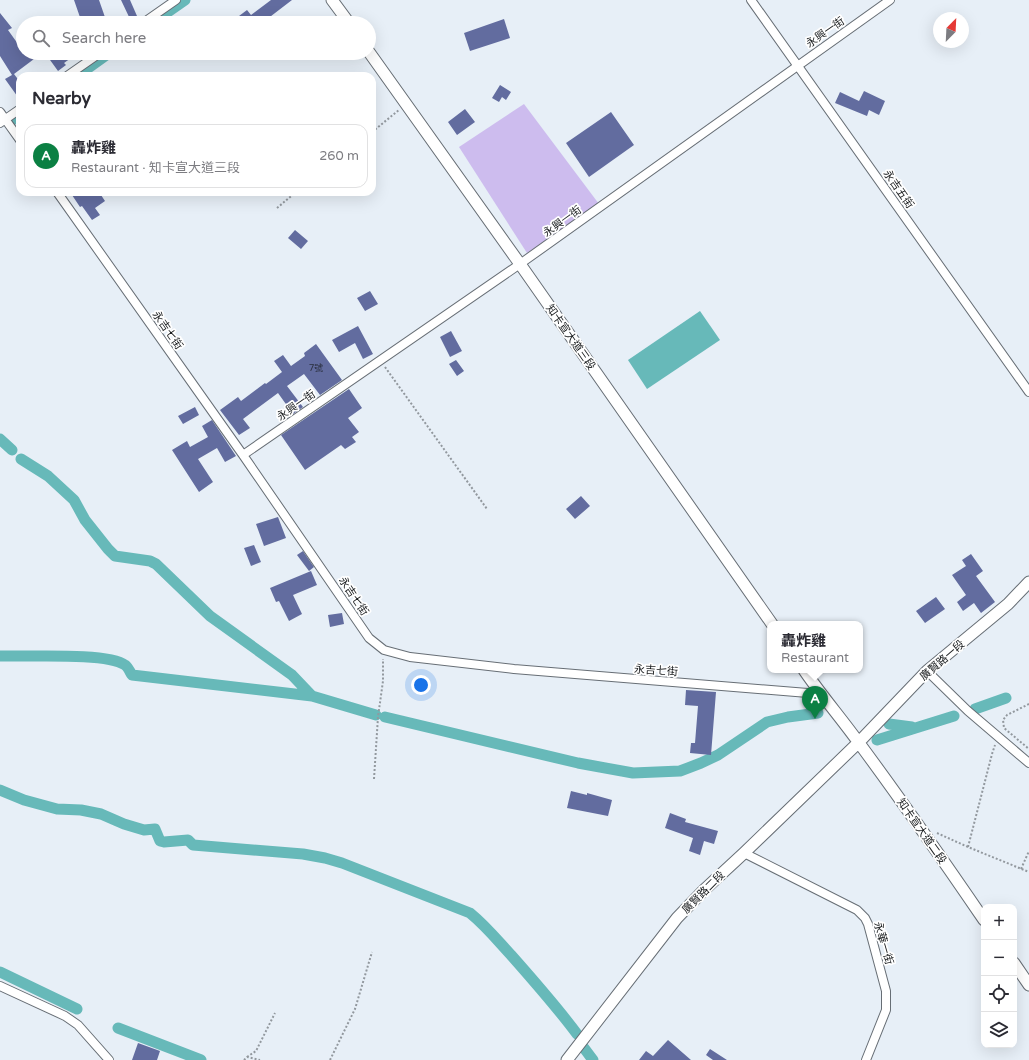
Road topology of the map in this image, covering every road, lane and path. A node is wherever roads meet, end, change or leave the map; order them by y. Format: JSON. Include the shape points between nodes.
{"nodes":[{"id":1,"x":176,"y":0,"type":"edge"},
{"id":2,"x":332,"y":0,"type":"edge"},
{"id":3,"x":751,"y":0,"type":"edge"},
{"id":4,"x":890,"y":0,"type":"edge"},
{"id":5,"x":153,"y":16,"type":"edge"},
{"id":6,"x":344,"y":16,"type":"edge"},
{"id":7,"x":90,"y":60,"type":"edge"},
{"id":8,"x":375,"y":60,"type":"edge"},
{"id":9,"x":797,"y":65,"type":"junction"},
{"id":10,"x":73,"y":72,"type":"edge"},
{"id":11,"x":406,"y":105,"type":"junction"},
{"id":12,"x":16,"y":111,"type":"edge"},
{"id":13,"x":2,"y":118,"type":"edge"},
{"id":14,"x":376,"y":129,"type":"edge"},
{"id":15,"x":16,"y":135,"type":"edge"},
{"id":16,"x":60,"y":196,"type":"edge"},
{"id":17,"x":291,"y":196,"type":"edge"},
{"id":18,"x":277,"y":208,"type":"dead end"},
{"id":19,"x":520,"y":264,"type":"junction"},
{"id":20,"x":381,"y":360,"type":"junction"},
{"id":21,"x":1029,"y":392,"type":"edge"},
{"id":22,"x":243,"y":455,"type":"junction"},
{"id":23,"x":486,"y":509,"type":"dead end"},
{"id":24,"x":1029,"y":582,"type":"edge"},
{"id":25,"x":770,"y":621,"type":"edge"},
{"id":26,"x":384,"y":650,"type":"junction"},
{"id":27,"x":927,"y":671,"type":"junction"},
{"id":28,"x":806,"y":673,"type":"edge"},
{"id":29,"x":820,"y":694,"type":"junction"},
{"id":30,"x":1029,"y":704,"type":"edge"},
{"id":31,"x":999,"y":737,"type":"junction"},
{"id":32,"x":859,"y":742,"type":"junction"},
{"id":33,"x":1029,"y":749,"type":"edge"},
{"id":34,"x":1029,"y":763,"type":"edge"},
{"id":35,"x":374,"y":779,"type":"dead end"},
{"id":36,"x":918,"y":824,"type":"junction"},
{"id":37,"x":968,"y":847,"type":"junction"},
{"id":38,"x":1029,"y":851,"type":"edge"},
{"id":39,"x":744,"y":853,"type":"junction"},
{"id":40,"x":1021,"y":869,"type":"junction"},
{"id":41,"x":1029,"y":872,"type":"edge"},
{"id":42,"x":981,"y":916,"type":"edge"},
{"id":43,"x":372,"y":952,"type":"dead end"},
{"id":44,"x":1017,"y":967,"type":"edge"},
{"id":45,"x":1029,"y":985,"type":"edge"},
{"id":46,"x":0,"y":986,"type":"edge"},
{"id":47,"x":275,"y":1013,"type":"dead end"},
{"id":48,"x":247,"y":1057,"type":"junction"},
{"id":49,"x":109,"y":1060,"type":"edge"},
{"id":50,"x":244,"y":1060,"type":"edge"},
{"id":51,"x":260,"y":1060,"type":"edge"},
{"id":52,"x":330,"y":1060,"type":"edge"},
{"id":53,"x":567,"y":1060,"type":"edge"},
{"id":54,"x":866,"y":1060,"type":"edge"}],
"edges":[{"from":1,"to":5,"type":"street"},
{"from":2,"to":6,"type":"street"},
{"from":3,"to":9,"type":"street","name":"永吉五街"},
{"from":4,"to":9,"type":"street","name":"永興一街"},
{"from":7,"to":10,"type":"street"},
{"from":8,"to":11,"type":"street","name":"知卡宣大道三段"},
{"from":9,"to":19,"type":"street","name":"永興一街"},
{"from":9,"to":21,"type":"street","name":"永吉五街"},
{"from":11,"to":14,"type":"path"},
{"from":11,"to":19,"type":"street","name":"知卡宣大道三段"},
{"from":12,"to":13,"type":"street"},
{"from":13,"to":15,"type":"street"},
{"from":16,"to":22,"type":"street","name":"永吉七街"},
{"from":17,"to":18,"type":"path"},
{"from":19,"to":20,"type":"street","name":"永興一街"},
{"from":19,"to":25,"type":"street","name":"知卡宣大道三段"},
{"from":20,"to":22,"type":"street","name":"永興一街"},
{"from":20,"to":23,"type":"path"},
{"from":22,"to":26,"type":"street","name":"永吉七街","via":[[369,638]]},
{"from":24,"to":27,"type":"street","name":"廣賢路一段","via":[[1008,604]]},
{"from":26,"to":29,"type":"street","name":"永吉七街","via":[[410,656],[514,669]]},
{"from":26,"to":35,"type":"path"},
{"from":27,"to":31,"type":"street"},
{"from":27,"to":32,"type":"street","name":"廣賢路一段"},
{"from":28,"to":29,"type":"street"},
{"from":29,"to":32,"type":"street"},
{"from":30,"to":33,"type":"path","via":[[1007,715],[1003,720],[1004,728]]},
{"from":31,"to":34,"type":"street"},
{"from":31,"to":37,"type":"path","via":[[992,754]]},
{"from":32,"to":36,"type":"street","name":"知卡宣大道二段"},
{"from":32,"to":39,"type":"street","name":"廣賢路二段"},
{"from":36,"to":37,"type":"path"},
{"from":36,"to":42,"type":"street","name":"知卡宣大道二段"},
{"from":37,"to":40,"type":"path"},
{"from":38,"to":40,"type":"path"},
{"from":39,"to":53,"type":"street","name":"廣賢路二段","via":[[677,918]]},
{"from":39,"to":54,"type":"street","name":"永華一街","via":[[857,910],[865,918],[886,991],[886,1010]]},
{"from":40,"to":41,"type":"path"},
{"from":43,"to":52,"type":"path","via":[[355,1009]]},
{"from":44,"to":45,"type":"street"},
{"from":46,"to":49,"type":"street","via":[[65,1016],[78,1025]]},
{"from":47,"to":48,"type":"path","via":[[256,1051]]},
{"from":48,"to":50,"type":"path"},
{"from":48,"to":51,"type":"path"}]}
